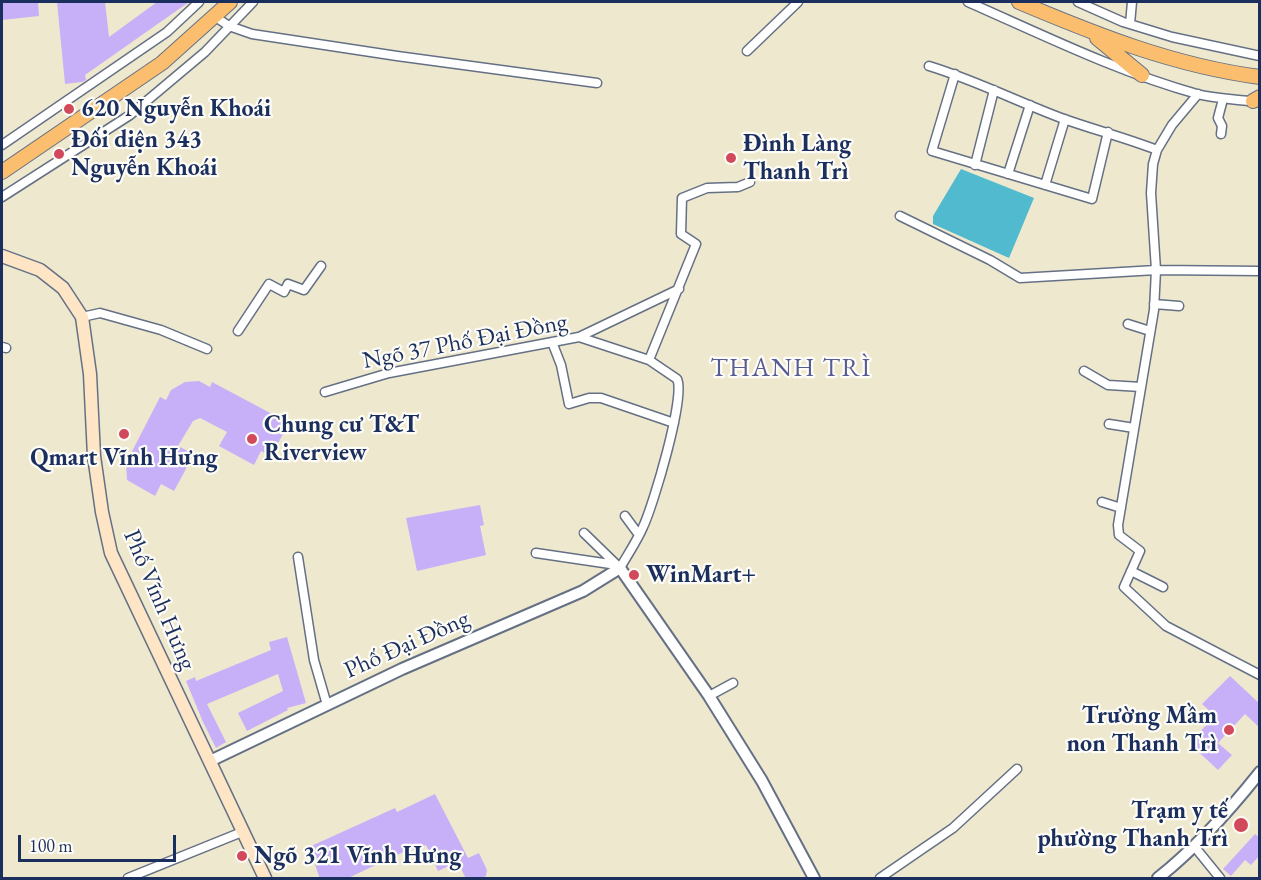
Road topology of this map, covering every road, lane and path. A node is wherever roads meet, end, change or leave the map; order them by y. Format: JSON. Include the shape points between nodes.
{"nodes":[{"id":1,"x":200,"y":2,"type":"edge"},
{"id":2,"x":230,"y":2,"type":"edge"},
{"id":3,"x":253,"y":2,"type":"edge"},
{"id":4,"x":798,"y":2,"type":"edge"},
{"id":5,"x":968,"y":2,"type":"edge"},
{"id":6,"x":1019,"y":2,"type":"edge"},
{"id":7,"x":1078,"y":2,"type":"edge"},
{"id":8,"x":1132,"y":2,"type":"edge"},
{"id":9,"x":214,"y":16,"type":"junction"},
{"id":10,"x":1130,"y":24,"type":"junction"},
{"id":11,"x":229,"y":27,"type":"junction"},
{"id":12,"x":1090,"y":32,"type":"junction"},
{"id":13,"x":747,"y":51,"type":"dead end"},
{"id":14,"x":1260,"y":56,"type":"edge"},
{"id":15,"x":929,"y":66,"type":"dead end"},
{"id":16,"x":955,"y":74,"type":"junction"},
{"id":17,"x":1142,"y":75,"type":"junction"},
{"id":18,"x":1260,"y":77,"type":"edge"},
{"id":19,"x":597,"y":83,"type":"dead end"},
{"id":20,"x":994,"y":90,"type":"junction"},
{"id":21,"x":1198,"y":94,"type":"junction"},
{"id":22,"x":1223,"y":99,"type":"junction"},
{"id":23,"x":1257,"y":100,"type":"edge"},
{"id":24,"x":1030,"y":105,"type":"junction"},
{"id":25,"x":1065,"y":119,"type":"junction"},
{"id":26,"x":1108,"y":132,"type":"junction"},
{"id":27,"x":1221,"y":134,"type":"dead end"},
{"id":28,"x":2,"y":145,"type":"edge"},
{"id":29,"x":1157,"y":150,"type":"junction"},
{"id":30,"x":975,"y":165,"type":"junction"},
{"id":31,"x":2,"y":172,"type":"edge"},
{"id":32,"x":1008,"y":174,"type":"junction"},
{"id":33,"x":750,"y":182,"type":"dead end"},
{"id":34,"x":1044,"y":185,"type":"junction"},
{"id":35,"x":2,"y":197,"type":"edge"},
{"id":36,"x":900,"y":216,"type":"dead end"},
{"id":37,"x":2,"y":256,"type":"edge"},
{"id":38,"x":321,"y":266,"type":"dead end"},
{"id":39,"x":1156,"y":270,"type":"junction"},
{"id":40,"x":1260,"y":271,"type":"edge"},
{"id":41,"x":679,"y":289,"type":"junction"},
{"id":42,"x":1154,"y":304,"type":"junction"},
{"id":43,"x":1179,"y":306,"type":"dead end"},
{"id":44,"x":82,"y":316,"type":"junction"},
{"id":45,"x":1128,"y":324,"type":"dead end"},
{"id":46,"x":238,"y":331,"type":"dead end"},
{"id":47,"x":1150,"y":331,"type":"junction"},
{"id":48,"x":579,"y":337,"type":"junction"},
{"id":49,"x":552,"y":342,"type":"junction"},
{"id":50,"x":207,"y":349,"type":"dead end"},
{"id":51,"x":649,"y":360,"type":"junction"},
{"id":52,"x":1084,"y":371,"type":"dead end"},
{"id":53,"x":1142,"y":387,"type":"junction"},
{"id":54,"x":325,"y":392,"type":"dead end"},
{"id":55,"x":674,"y":423,"type":"junction"},
{"id":56,"x":1109,"y":424,"type":"dead end"},
{"id":57,"x":1134,"y":428,"type":"junction"},
{"id":58,"x":1102,"y":502,"type":"dead end"},
{"id":59,"x":1121,"y":508,"type":"junction"},
{"id":60,"x":625,"y":516,"type":"dead end"},
{"id":61,"x":584,"y":533,"type":"dead end"},
{"id":62,"x":639,"y":535,"type":"junction"},
{"id":63,"x":631,"y":550,"type":"joint"},
{"id":64,"x":536,"y":553,"type":"dead end"},
{"id":65,"x":298,"y":557,"type":"dead end"},
{"id":66,"x":619,"y":566,"type":"junction"},
{"id":67,"x":1131,"y":571,"type":"junction"},
{"id":68,"x":1163,"y":587,"type":"dead end"},
{"id":69,"x":1259,"y":672,"type":"edge"},
{"id":70,"x":733,"y":682,"type":"dead end"},
{"id":71,"x":709,"y":696,"type":"junction"},
{"id":72,"x":327,"y":705,"type":"junction"},
{"id":73,"x":210,"y":761,"type":"junction"},
{"id":74,"x":1017,"y":769,"type":"dead end"},
{"id":75,"x":1260,"y":772,"type":"edge"},
{"id":76,"x":242,"y":832,"type":"junction"},
{"id":77,"x":1194,"y":846,"type":"junction"},
{"id":78,"x":128,"y":879,"type":"edge"},
{"id":79,"x":265,"y":879,"type":"edge"},
{"id":80,"x":814,"y":879,"type":"edge"},
{"id":81,"x":880,"y":879,"type":"edge"},
{"id":82,"x":1158,"y":879,"type":"edge"},
{"id":83,"x":1221,"y":879,"type":"edge"}],
"edges":[{"from":1,"to":28,"type":"street","via":[[167,32]]},
{"from":2,"to":9,"type":"main road"},
{"from":3,"to":11,"type":"street"},
{"from":4,"to":13,"type":"street"},
{"from":5,"to":17,"type":"street"},
{"from":6,"to":12,"type":"main road"},
{"from":7,"to":10,"type":"street"},
{"from":8,"to":10,"type":"street"},
{"from":9,"to":11,"type":"street"},
{"from":9,"to":31,"type":"main road","via":[[162,63]]},
{"from":10,"to":14,"type":"street"},
{"from":11,"to":19,"type":"street","via":[[321,45]]},
{"from":11,"to":35,"type":"street","via":[[130,115]]},
{"from":12,"to":17,"type":"main road"},
{"from":12,"to":18,"type":"main road","via":[[1149,53]]},
{"from":15,"to":16,"type":"street"},
{"from":16,"to":20,"type":"street"},
{"from":16,"to":30,"type":"street","via":[[932,151]]},
{"from":17,"to":21,"type":"street"},
{"from":20,"to":24,"type":"street"},
{"from":20,"to":30,"type":"street"},
{"from":21,"to":22,"type":"street"},
{"from":21,"to":29,"type":"street"},
{"from":22,"to":23,"type":"street"},
{"from":22,"to":27,"type":"street","via":[[1218,118]]},
{"from":24,"to":25,"type":"street"},
{"from":24,"to":32,"type":"street"},
{"from":25,"to":26,"type":"street"},
{"from":25,"to":34,"type":"street"},
{"from":26,"to":29,"type":"street"},
{"from":26,"to":34,"type":"street","via":[[1092,199]]},
{"from":29,"to":39,"type":"street","via":[[1151,193]]},
{"from":30,"to":32,"type":"street"},
{"from":32,"to":34,"type":"street"},
{"from":33,"to":41,"type":"street","via":[[738,187],[707,188],[682,198],[681,234],[696,244]]},
{"from":36,"to":39,"type":"street","via":[[1020,278]]},
{"from":37,"to":44,"type":"main road","name":"Phố Vĩnh Hưng","via":[[40,270],[63,288]]},
{"from":38,"to":46,"type":"street","via":[[304,290],[288,284],[284,292],[269,284]]},
{"from":39,"to":40,"type":"street"},
{"from":39,"to":42,"type":"street"},
{"from":41,"to":48,"type":"street"},
{"from":41,"to":51,"type":"street"},
{"from":42,"to":43,"type":"street"},
{"from":42,"to":47,"type":"street"},
{"from":44,"to":50,"type":"street","via":[[100,314],[160,330]]},
{"from":44,"to":73,"type":"main road","name":"Phố Vĩnh Hưng","via":[[96,467],[111,553]]},
{"from":45,"to":47,"type":"street"},
{"from":47,"to":53,"type":"street"},
{"from":48,"to":49,"type":"street","name":"Ngõ 37 Phố Đại Đồng"},
{"from":48,"to":51,"type":"street","name":"Ngõ 37 Phố Đại Đồng"},
{"from":49,"to":54,"type":"street","name":"Ngõ 37 Phố Đại Đồng","via":[[390,373]]},
{"from":49,"to":55,"type":"street","via":[[569,404],[601,398]]},
{"from":51,"to":55,"type":"street","name":"Ngõ 37 Phố Đại Đồng","via":[[680,384]]},
{"from":52,"to":53,"type":"street","via":[[1108,386]]},
{"from":53,"to":57,"type":"street"},
{"from":55,"to":62,"type":"street","name":"Ngõ 37 Phố Đại Đồng"},
{"from":56,"to":57,"type":"street"},
{"from":57,"to":59,"type":"street"},
{"from":58,"to":59,"type":"street"},
{"from":59,"to":67,"type":"street","via":[[1119,535],[1140,551]]},
{"from":60,"to":62,"type":"street"},
{"from":61,"to":66,"type":"street"},
{"from":62,"to":63,"type":"street","name":"Ngõ 37 Phố Đại Đồng"},
{"from":63,"to":66,"type":"street","name":"Phố Đại Đồng"},
{"from":64,"to":66,"type":"street"},
{"from":65,"to":72,"type":"street","via":[[314,660]]},
{"from":66,"to":71,"type":"street"},
{"from":66,"to":72,"type":"street","name":"Phố Đại Đồng","via":[[583,591]]},
{"from":67,"to":68,"type":"street"},
{"from":67,"to":69,"type":"street","via":[[1124,587],[1166,627]]},
{"from":70,"to":71,"type":"street"},
{"from":71,"to":80,"type":"street","via":[[762,781]]},
{"from":72,"to":73,"type":"street","name":"Phố Đại Đồng"},
{"from":73,"to":76,"type":"main road","name":"Phố Vĩnh Hưng"},
{"from":74,"to":81,"type":"street","via":[[953,828]]},
{"from":75,"to":77,"type":"street"},
{"from":76,"to":78,"type":"street"},
{"from":76,"to":79,"type":"main road","name":"Phố Vĩnh Hưng"},
{"from":77,"to":82,"type":"street"},
{"from":77,"to":83,"type":"street"}]}
